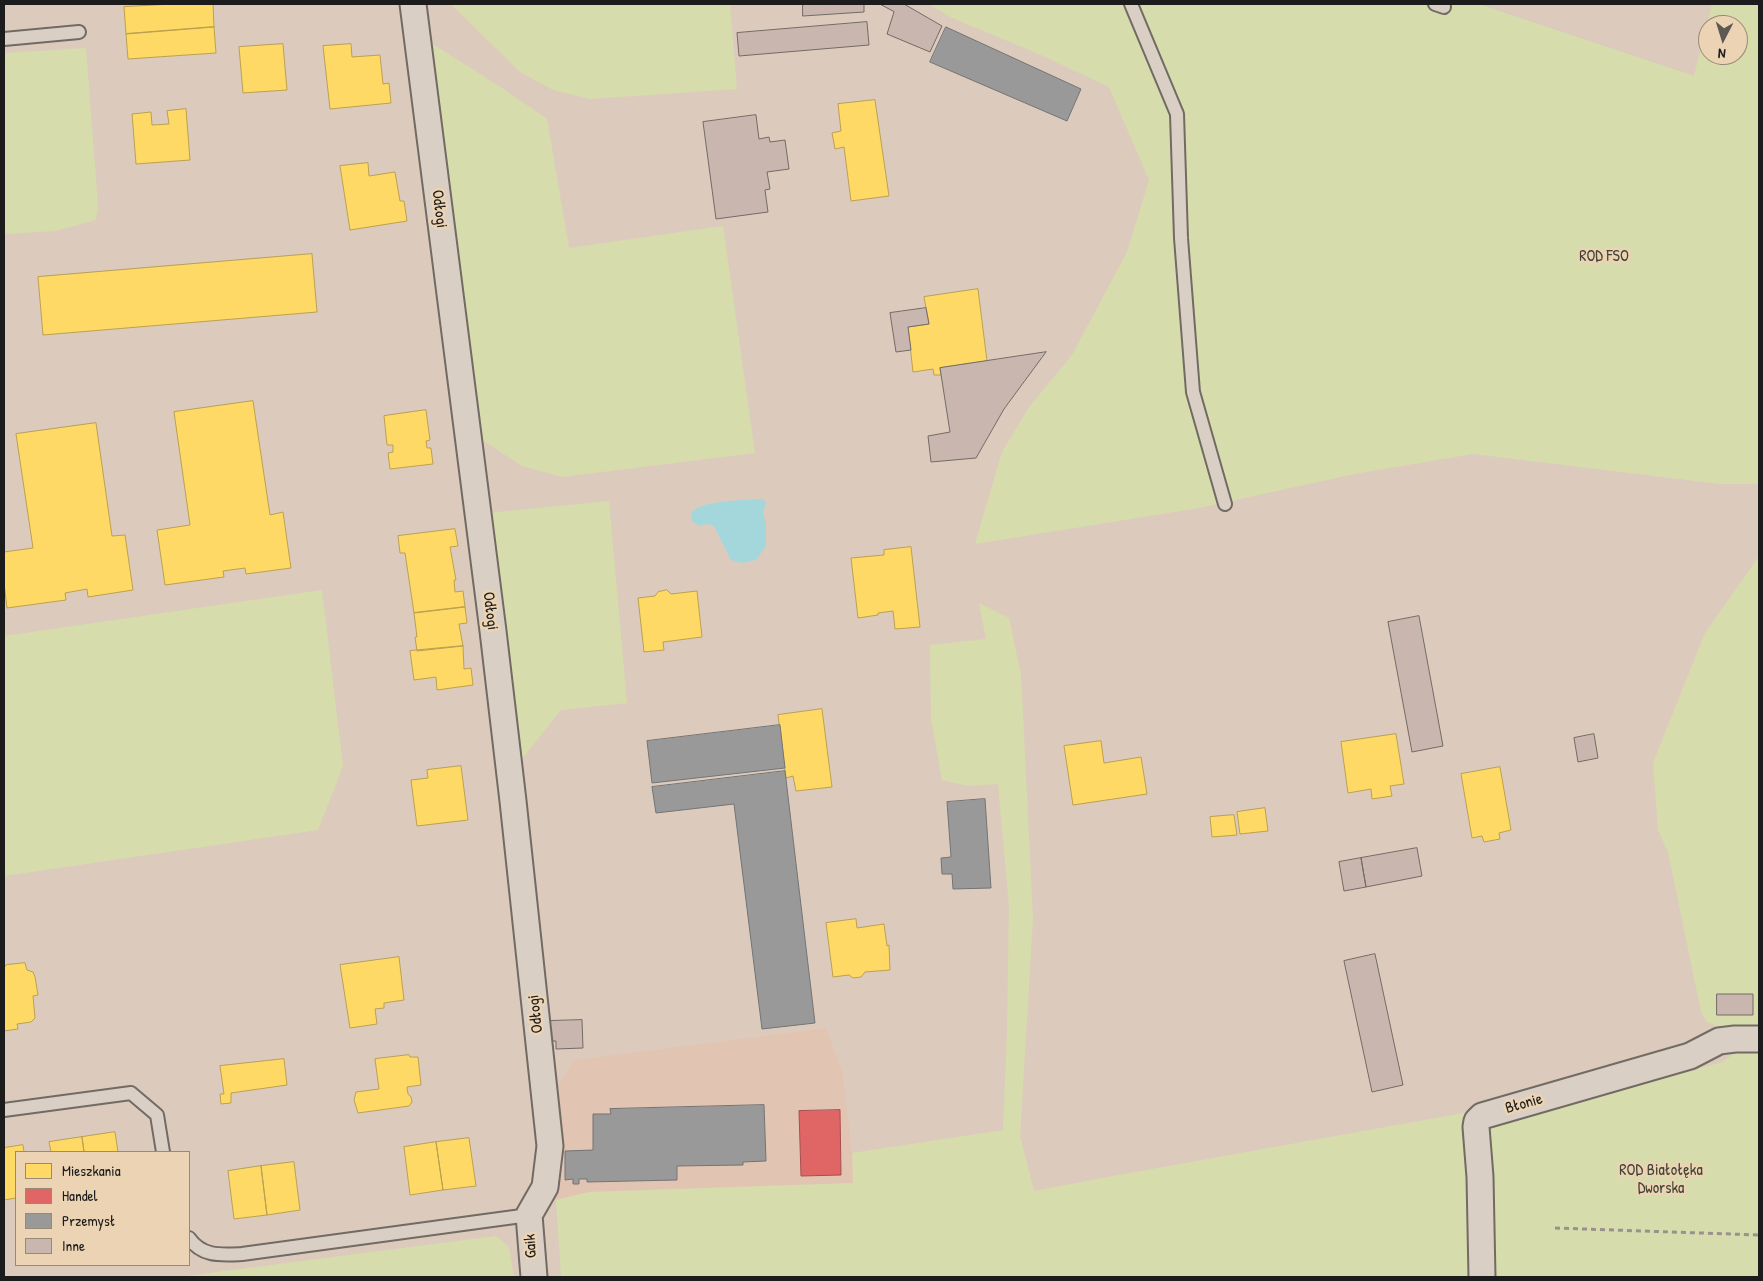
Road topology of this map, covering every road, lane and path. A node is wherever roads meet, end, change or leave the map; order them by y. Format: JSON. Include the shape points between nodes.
{"nodes":[{"id":1,"x":413,"y":4,"type":"edge"},
{"id":2,"x":1131,"y":4,"type":"edge"},
{"id":3,"x":79,"y":32,"type":"dead end"},
{"id":4,"x":4,"y":39,"type":"edge"},
{"id":5,"x":1225,"y":504,"type":"dead end"},
{"id":6,"x":1759,"y":1039,"type":"edge"},
{"id":7,"x":4,"y":1110,"type":"edge"},
{"id":8,"x":163,"y":1151,"type":"edge"},
{"id":9,"x":529,"y":1215,"type":"junction"},
{"id":10,"x":1555,"y":1228,"type":"dead end"},
{"id":11,"x":1759,"y":1235,"type":"edge"},
{"id":12,"x":190,"y":1240,"type":"edge"},
{"id":13,"x":534,"y":1277,"type":"edge"},
{"id":14,"x":1482,"y":1277,"type":"edge"}],
"edges":[{"from":1,"to":9,"type":"street","name":"Odłogi","via":[[494,641],[550,1146],[545,1187]]},
{"from":2,"to":5,"type":"lane","via":[[1177,114],[1181,238],[1193,392]]},
{"from":3,"to":4,"type":"lane"},
{"from":6,"to":14,"type":"street","name":"Błonie","via":[[1720,1041],[1690,1056],[1482,1116],[1476,1127]]},
{"from":7,"to":8,"type":"lane","via":[[131,1093],[156,1115]]},
{"from":9,"to":12,"type":"lane","via":[[242,1254],[215,1255],[195,1247]]},
{"from":9,"to":13,"type":"street","name":"Gaik"},
{"from":10,"to":11,"type":"path"}]}
